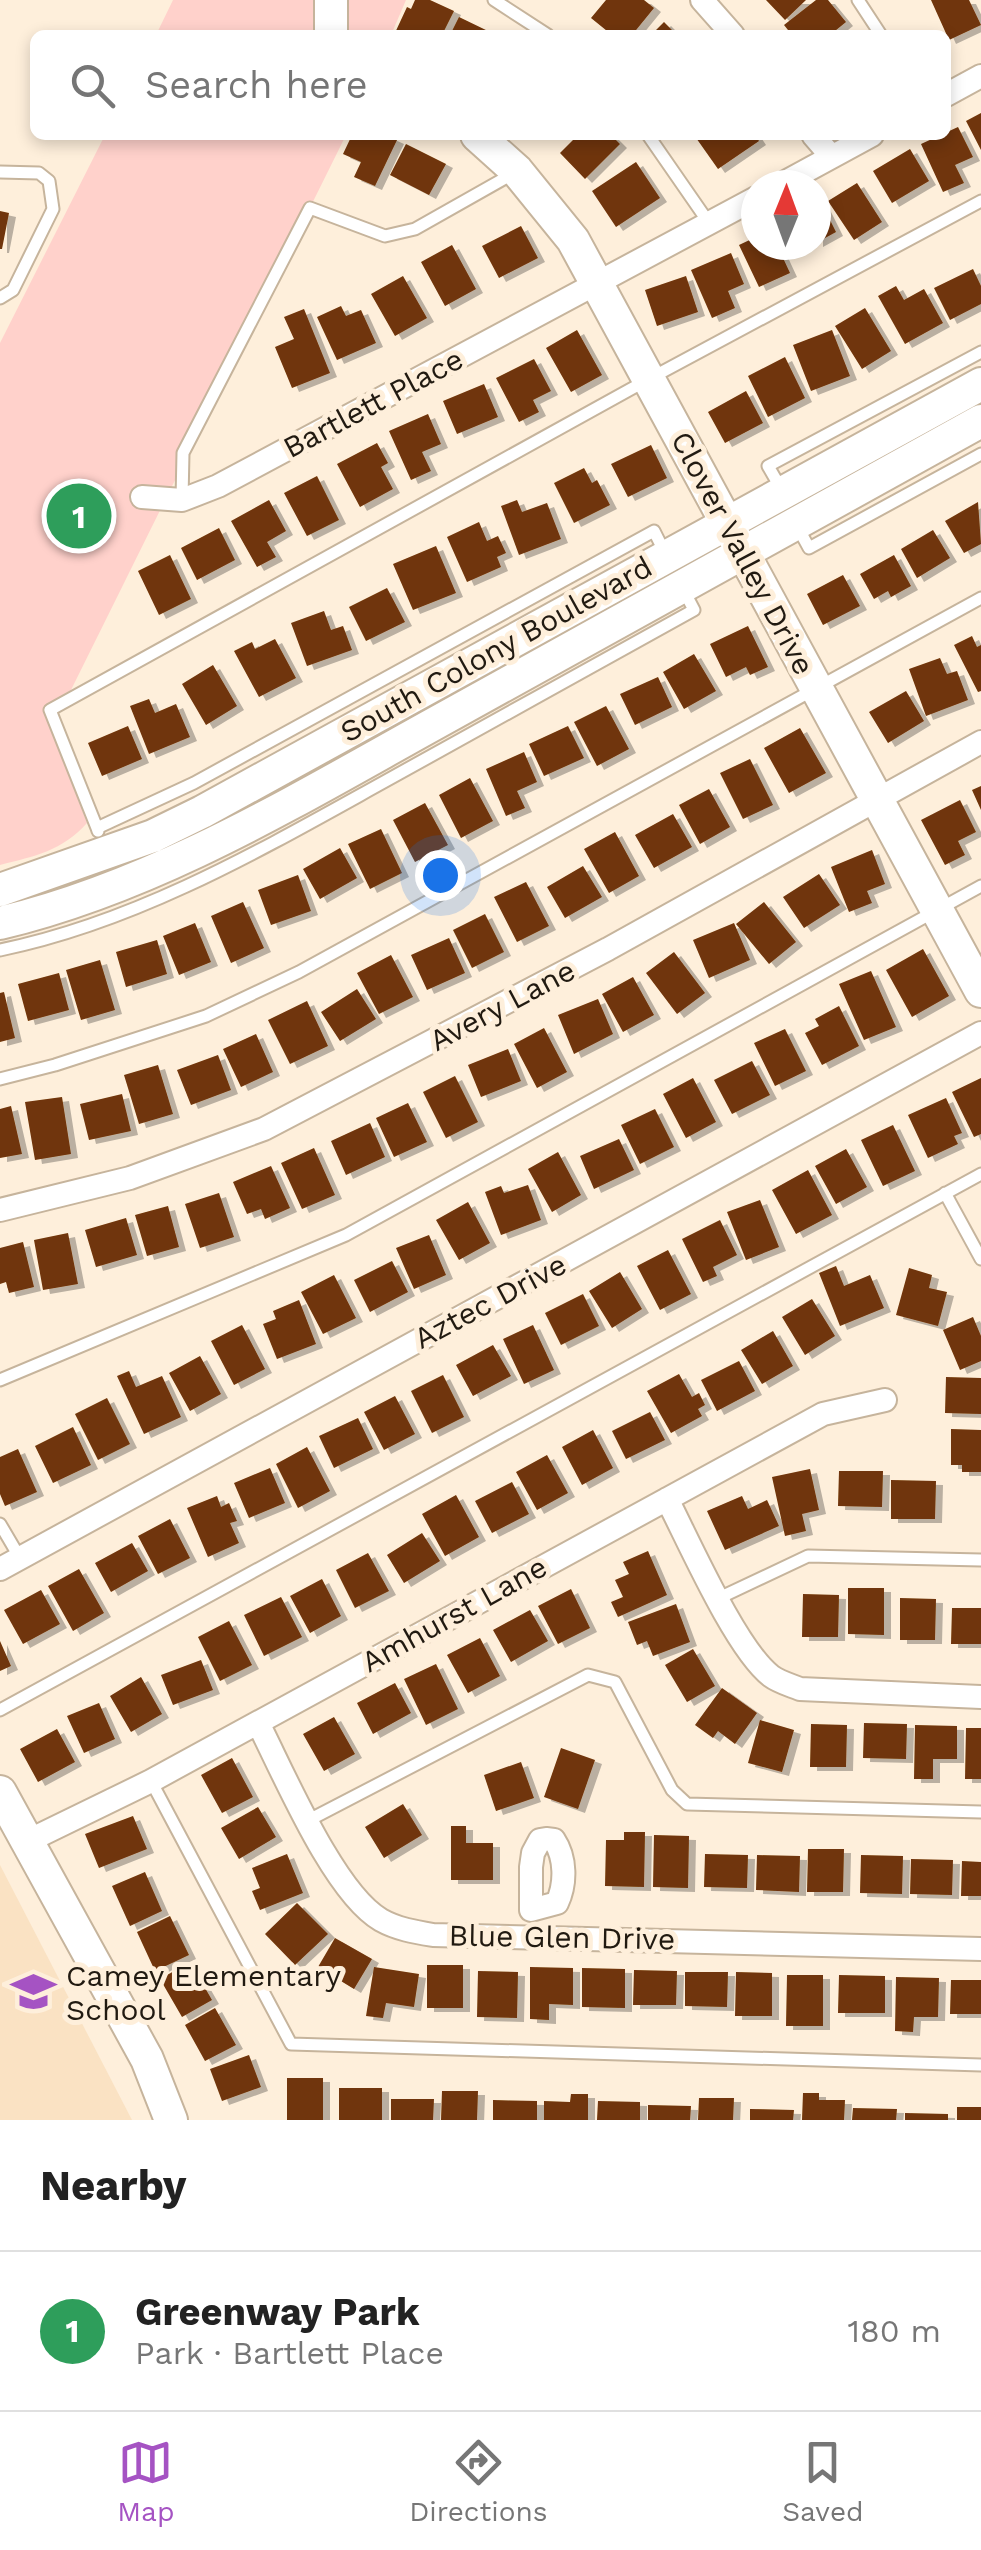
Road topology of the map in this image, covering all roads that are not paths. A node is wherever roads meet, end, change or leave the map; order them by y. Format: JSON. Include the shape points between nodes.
{"nodes":[{"id":1,"x":331,"y":0,"type":"edge"},
{"id":2,"x":494,"y":0,"type":"edge"},
{"id":3,"x":702,"y":0,"type":"edge"},
{"id":4,"x":858,"y":0,"type":"edge"},
{"id":5,"x":331,"y":30,"type":"edge"},
{"id":6,"x":540,"y":30,"type":"edge"},
{"id":7,"x":729,"y":30,"type":"edge"},
{"id":8,"x":878,"y":30,"type":"edge"},
{"id":9,"x":981,"y":76,"type":"edge"},
{"id":10,"x":951,"y":92,"type":"edge"},
{"id":11,"x":482,"y":140,"type":"edge"},
{"id":12,"x":651,"y":140,"type":"edge"},
{"id":13,"x":817,"y":140,"type":"edge"},
{"id":14,"x":863,"y":140,"type":"edge"},
{"id":15,"x":832,"y":157,"type":"junction"},
{"id":16,"x":808,"y":170,"type":"edge"},
{"id":17,"x":0,"y":172,"type":"edge"},
{"id":18,"x":517,"y":172,"type":"junction"},
{"id":19,"x":981,"y":201,"type":"edge"},
{"id":20,"x":741,"y":206,"type":"edge"},
{"id":21,"x":709,"y":223,"type":"junction"},
{"id":22,"x":596,"y":284,"type":"junction"},
{"id":23,"x":0,"y":298,"type":"edge"},
{"id":24,"x":981,"y":352,"type":"edge"},
{"id":25,"x":648,"y":379,"type":"junction"},
{"id":26,"x":981,"y":384,"type":"edge"},
{"id":27,"x":981,"y":421,"type":"edge"},
{"id":28,"x":981,"y":454,"type":"edge"},
{"id":29,"x":783,"y":492,"type":"junction"},
{"id":30,"x":142,"y":497,"type":"dead end"},
{"id":31,"x":182,"y":500,"type":"junction"},
{"id":32,"x":726,"y":522,"type":"junction"},
{"id":33,"x":796,"y":522,"type":"junction"},
{"id":34,"x":742,"y":551,"type":"junction"},
{"id":35,"x":981,"y":598,"type":"edge"},
{"id":36,"x":815,"y":686,"type":"junction"},
{"id":37,"x":981,"y":742,"type":"edge"},
{"id":38,"x":876,"y":802,"type":"junction"},
{"id":39,"x":102,"y":841,"type":"junction"},
{"id":40,"x":981,"y":886,"type":"edge"},
{"id":41,"x":0,"y":890,"type":"edge"},
{"id":42,"x":123,"y":898,"type":"junction"},
{"id":43,"x":936,"y":910,"type":"junction"},
{"id":44,"x":0,"y":922,"type":"edge"},
{"id":45,"x":0,"y":950,"type":"edge"},
{"id":46,"x":981,"y":991,"type":"edge"},
{"id":47,"x":981,"y":1033,"type":"edge"},
{"id":48,"x":0,"y":1079,"type":"edge"},
{"id":49,"x":981,"y":1174,"type":"edge"},
{"id":50,"x":945,"y":1193,"type":"junction"},
{"id":51,"x":0,"y":1210,"type":"edge"},
{"id":52,"x":981,"y":1259,"type":"edge"},
{"id":53,"x":0,"y":1380,"type":"edge"},
{"id":54,"x":885,"y":1400,"type":"dead end"},
{"id":55,"x":666,"y":1499,"type":"junction"},
{"id":56,"x":0,"y":1524,"type":"edge"},
{"id":57,"x":981,"y":1560,"type":"edge"},
{"id":58,"x":10,"y":1564,"type":"edge"},
{"id":59,"x":719,"y":1598,"type":"junction"},
{"id":60,"x":981,"y":1697,"type":"edge"},
{"id":61,"x":0,"y":1710,"type":"edge"},
{"id":62,"x":258,"y":1723,"type":"junction"},
{"id":63,"x":151,"y":1781,"type":"junction"},
{"id":64,"x":0,"y":1792,"type":"edge"},
{"id":65,"x":981,"y":1812,"type":"edge"},
{"id":66,"x":309,"y":1820,"type":"junction"},
{"id":67,"x":28,"y":1842,"type":"junction"},
{"id":68,"x":531,"y":1910,"type":"dead end"},
{"id":69,"x":531,"y":1936,"type":"junction"},
{"id":70,"x":981,"y":1948,"type":"edge"},
{"id":71,"x":981,"y":2064,"type":"edge"},
{"id":72,"x":171,"y":2120,"type":"edge"}],
"edges":[{"from":1,"to":5,"type":"main road"},
{"from":2,"to":6,"type":"lane"},
{"from":3,"to":7,"type":"street"},
{"from":4,"to":8,"type":"lane"},
{"from":9,"to":10,"type":"street"},
{"from":11,"to":18,"type":"main road","name":"Clover Valley Drive"},
{"from":12,"to":21,"type":"lane"},
{"from":13,"to":15,"type":"street"},
{"from":14,"to":15,"type":"street"},
{"from":15,"to":16,"type":"street"},
{"from":17,"to":23,"type":"lane","via":[[39,173],[49,181],[53,208],[13,290]]},
{"from":18,"to":22,"type":"main road","name":"Clover Valley Drive","via":[[573,240]]},
{"from":18,"to":31,"type":"lane","via":[[415,228],[386,236],[310,208],[183,453]]},
{"from":19,"to":25,"type":"lane"},
{"from":20,"to":21,"type":"street","name":"Bartlett Place"},
{"from":21,"to":22,"type":"street","name":"Bartlett Place"},
{"from":22,"to":25,"type":"main road","name":"Clover Valley Drive"},
{"from":22,"to":31,"type":"street","name":"Bartlett Place"},
{"from":24,"to":29,"type":"lane","via":[[768,466]]},
{"from":25,"to":32,"type":"main road","name":"Clover Valley Drive"},
{"from":25,"to":39,"type":"lane","via":[[50,710]]},
{"from":26,"to":29,"type":"main road","name":"South Colony Boulevard"},
{"from":27,"to":33,"type":"main road","name":"South Colony Boulevard"},
{"from":28,"to":33,"type":"lane","via":[[809,548]]},
{"from":29,"to":32,"type":"main road","name":"South Colony Boulevard"},
{"from":30,"to":31,"type":"street","name":"Bartlett Place"},
{"from":32,"to":34,"type":"main road","name":"Clover Valley Drive"},
{"from":32,"to":39,"type":"main road","name":"South Colony Boulevard","via":[[202,812],[153,836]]},
{"from":33,"to":34,"type":"main road","name":"South Colony Boulevard"},
{"from":34,"to":36,"type":"main road","name":"Clover Valley Drive"},
{"from":34,"to":42,"type":"main road","name":"South Colony Boulevard"},
{"from":35,"to":36,"type":"lane"},
{"from":36,"to":38,"type":"main road","name":"Clover Valley Drive"},
{"from":36,"to":48,"type":"lane","via":[[283,980],[206,1016]]},
{"from":37,"to":38,"type":"street","name":"Avery Lane"},
{"from":38,"to":43,"type":"main road","name":"Clover Valley Drive"},
{"from":38,"to":51,"type":"street","name":"Avery Lane","via":[[264,1129],[130,1178]]},
{"from":39,"to":41,"type":"main road","name":"South Colony Boulevard"},
{"from":39,"to":42,"type":"lane"},
{"from":40,"to":43,"type":"lane"},
{"from":42,"to":44,"type":"main road","name":"South Colony Boulevard"},
{"from":42,"to":45,"type":"lane"},
{"from":43,"to":46,"type":"main road","name":"Clover Valley Drive"},
{"from":43,"to":53,"type":"lane","via":[[346,1235]]},
{"from":47,"to":58,"type":"street","name":"Aztec Drive"},
{"from":49,"to":50,"type":"lane"},
{"from":50,"to":52,"type":"lane"},
{"from":50,"to":61,"type":"lane"},
{"from":54,"to":55,"type":"street","name":"Amhurst Lane","via":[[823,1414]]},
{"from":55,"to":59,"type":"street"},
{"from":55,"to":62,"type":"street","name":"Amhurst Lane"},
{"from":56,"to":58,"type":"lane"},
{"from":57,"to":59,"type":"lane","via":[[808,1556]]},
{"from":59,"to":60,"type":"street","via":[[761,1666],[800,1689]]},
{"from":62,"to":63,"type":"street","name":"Amhurst Lane"},
{"from":62,"to":66,"type":"street","name":"Blue Glen Drive"},
{"from":63,"to":67,"type":"street","name":"Amhurst Lane"},
{"from":63,"to":71,"type":"lane","via":[[291,2044]]},
{"from":64,"to":67,"type":"main road"},
{"from":65,"to":66,"type":"lane","via":[[687,1804],[672,1790],[615,1682],[588,1675]]},
{"from":66,"to":69,"type":"street","name":"Blue Glen Drive","via":[[342,1884],[378,1919],[433,1935]]},
{"from":67,"to":72,"type":"main road","via":[[147,2059]]},
{"from":68,"to":69,"type":"street"},
{"from":69,"to":70,"type":"street","name":"Blue Glen Drive"}]}
